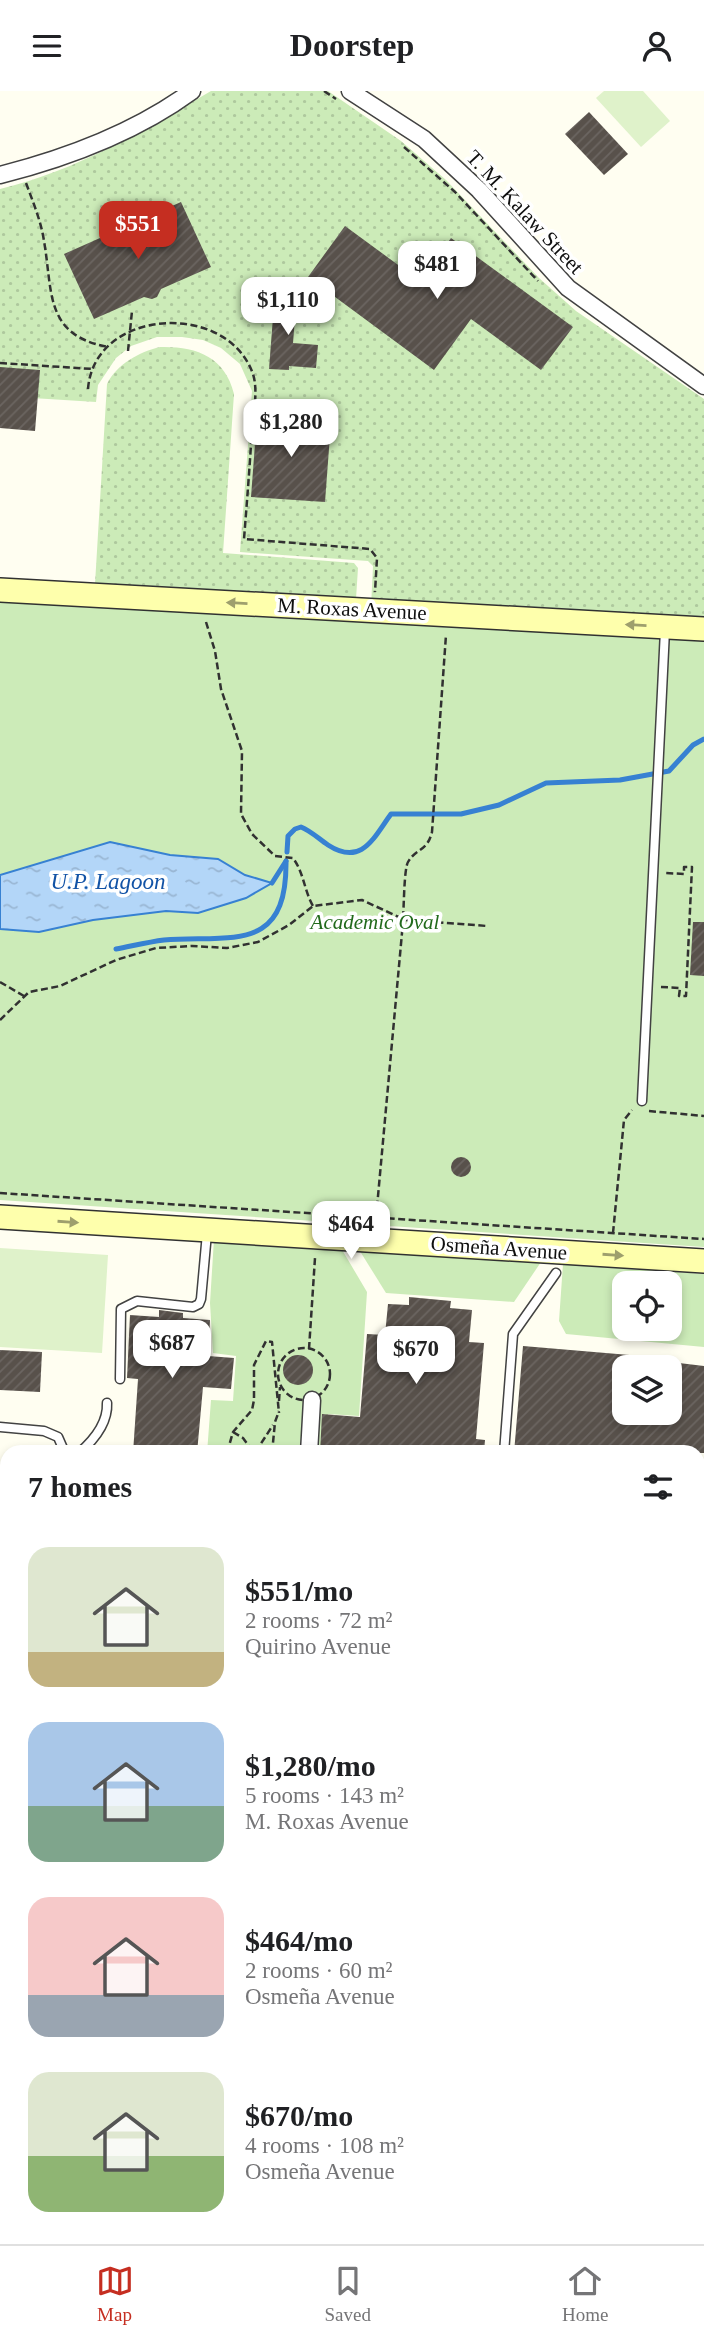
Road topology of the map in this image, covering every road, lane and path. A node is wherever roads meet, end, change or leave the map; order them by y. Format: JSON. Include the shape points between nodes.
{"nodes":[{"id":1,"x":192,"y":91,"type":"edge"},
{"id":2,"x":350,"y":91,"type":"edge"},
{"id":3,"x":22,"y":170,"type":"junction"},
{"id":4,"x":0,"y":176,"type":"edge"},
{"id":5,"x":132,"y":311,"type":"dead end"},
{"id":6,"x":130,"y":331,"type":"junction"},
{"id":7,"x":108,"y":347,"type":"junction"},
{"id":8,"x":128,"y":351,"type":"dead end"},
{"id":9,"x":0,"y":363,"type":"edge"},
{"id":10,"x":93,"y":369,"type":"junction"},
{"id":11,"x":704,"y":386,"type":"edge"},
{"id":12,"x":88,"y":389,"type":"dead end"},
{"id":13,"x":0,"y":590,"type":"edge"},
{"id":14,"x":375,"y":592,"type":"dead end"},
{"id":15,"x":206,"y":619,"type":"dead end"},
{"id":16,"x":665,"y":627,"type":"junction"},
{"id":17,"x":704,"y":629,"type":"edge"},
{"id":18,"x":446,"y":632,"type":"dead end"},
{"id":19,"x":654,"y":873,"type":"junction"},
{"id":20,"x":313,"y":906,"type":"junction"},
{"id":21,"x":403,"y":919,"type":"junction"},
{"id":22,"x":487,"y":926,"type":"dead end"},
{"id":23,"x":0,"y":982,"type":"edge"},
{"id":24,"x":648,"y":986,"type":"junction"},
{"id":25,"x":24,"y":996,"type":"junction"},
{"id":26,"x":0,"y":1020,"type":"edge"},
{"id":27,"x":642,"y":1101,"type":"dead end"},
{"id":28,"x":635,"y":1110,"type":"dead end"},
{"id":29,"x":649,"y":1111,"type":"dead end"},
{"id":30,"x":704,"y":1116,"type":"edge"},
{"id":31,"x":0,"y":1193,"type":"edge"},
{"id":32,"x":0,"y":1217,"type":"edge"},
{"id":33,"x":376,"y":1217,"type":"junction"},
{"id":34,"x":207,"y":1230,"type":"junction"},
{"id":35,"x":613,"y":1233,"type":"junction"},
{"id":36,"x":316,"y":1237,"type":"junction"},
{"id":37,"x":704,"y":1240,"type":"edge"},
{"id":38,"x":704,"y":1261,"type":"edge"},
{"id":39,"x":556,"y":1273,"type":"dead end"},
{"id":40,"x":309,"y":1349,"type":"junction"},
{"id":41,"x":120,"y":1380,"type":"dead end"},
{"id":42,"x":280,"y":1384,"type":"junction"},
{"id":43,"x":312,"y":1400,"type":"junction"},
{"id":44,"x":107,"y":1403,"type":"dead end"},
{"id":45,"x":279,"y":1413,"type":"junction"},
{"id":46,"x":275,"y":1422,"type":"junction"},
{"id":47,"x":0,"y":1427,"type":"edge"},
{"id":48,"x":233,"y":1431,"type":"junction"},
{"id":49,"x":62,"y":1445,"type":"edge"},
{"id":50,"x":86,"y":1445,"type":"edge"},
{"id":51,"x":229,"y":1445,"type":"edge"},
{"id":52,"x":249,"y":1445,"type":"edge"},
{"id":53,"x":260,"y":1445,"type":"edge"},
{"id":54,"x":273,"y":1445,"type":"edge"},
{"id":55,"x":309,"y":1445,"type":"edge"},
{"id":56,"x":505,"y":1445,"type":"edge"}],
"edges":[{"from":1,"to":3,"type":"street","via":[[129,128]]},
{"from":2,"to":11,"type":"street","name":"T. M. Kalaw Street","via":[[424,139],[479,190],[568,288]]},
{"from":3,"to":4,"type":"street"},
{"from":3,"to":7,"type":"path","via":[[44,236],[50,289],[61,321],[81,340]]},
{"from":5,"to":6,"type":"path"},
{"from":6,"to":7,"type":"path"},
{"from":6,"to":8,"type":"path"},
{"from":6,"to":14,"type":"path","via":[[160,322],[194,325],[239,349],[256,384],[244,539],[370,549],[377,558]]},
{"from":7,"to":10,"type":"path"},
{"from":9,"to":10,"type":"path"},
{"from":10,"to":12,"type":"path"},
{"from":16,"to":13,"type":"street","name":"M. Roxas Avenue","one_way":true},
{"from":15,"to":20,"type":"path","via":[[221,689],[242,751],[241,814],[252,834],[275,856],[293,859],[302,870]]},
{"from":16,"to":17,"type":"street","name":"M. Roxas Avenue"},
{"from":16,"to":19,"type":"lane"},
{"from":18,"to":21,"type":"path","via":[[432,824],[429,844],[407,864]]},
{"from":19,"to":24,"type":"lane"},
{"from":19,"to":24,"type":"path","via":[[684,874],[684,867],[692,867],[691,934],[686,996],[679,996],[680,988]]},
{"from":20,"to":21,"type":"path","via":[[362,900]]},
{"from":20,"to":25,"type":"path","via":[[258,943],[156,949]]},
{"from":21,"to":22,"type":"path"},
{"from":21,"to":33,"type":"path"},
{"from":23,"to":25,"type":"path"},
{"from":24,"to":27,"type":"lane"},
{"from":25,"to":26,"type":"path"},
{"from":28,"to":35,"type":"path","via":[[624,1119]]},
{"from":29,"to":30,"type":"path"},
{"from":31,"to":33,"type":"path"},
{"from":32,"to":34,"type":"street","name":"Osmeña Avenue","one_way":true},
{"from":33,"to":35,"type":"path"},
{"from":34,"to":36,"type":"street","name":"Osmeña Avenue"},
{"from":34,"to":41,"type":"lane","via":[[199,1304],[137,1301],[121,1309]]},
{"from":35,"to":37,"type":"path"},
{"from":36,"to":38,"type":"street","name":"Osmeña Avenue","one_way":true},
{"from":36,"to":40,"type":"path"},
{"from":39,"to":56,"type":"lane","via":[[513,1334]]},
{"from":40,"to":42,"type":"path","via":[[287,1355],[279,1368]]},
{"from":40,"to":43,"type":"path","via":[[323,1357],[330,1372],[327,1388]]},
{"from":42,"to":43,"type":"path","via":[[298,1400]]},
{"from":42,"to":45,"type":"path"},
{"from":43,"to":55,"type":"street"},
{"from":44,"to":50,"type":"lane","via":[[105,1420]]},
{"from":45,"to":46,"type":"path"},
{"from":45,"to":48,"type":"path","via":[[272,1342],[266,1341],[254,1365],[252,1410]]},
{"from":46,"to":53,"type":"path"},
{"from":46,"to":54,"type":"path"},
{"from":47,"to":49,"type":"lane","via":[[44,1431],[58,1437]]},
{"from":48,"to":51,"type":"path"},
{"from":48,"to":52,"type":"path"}]}
